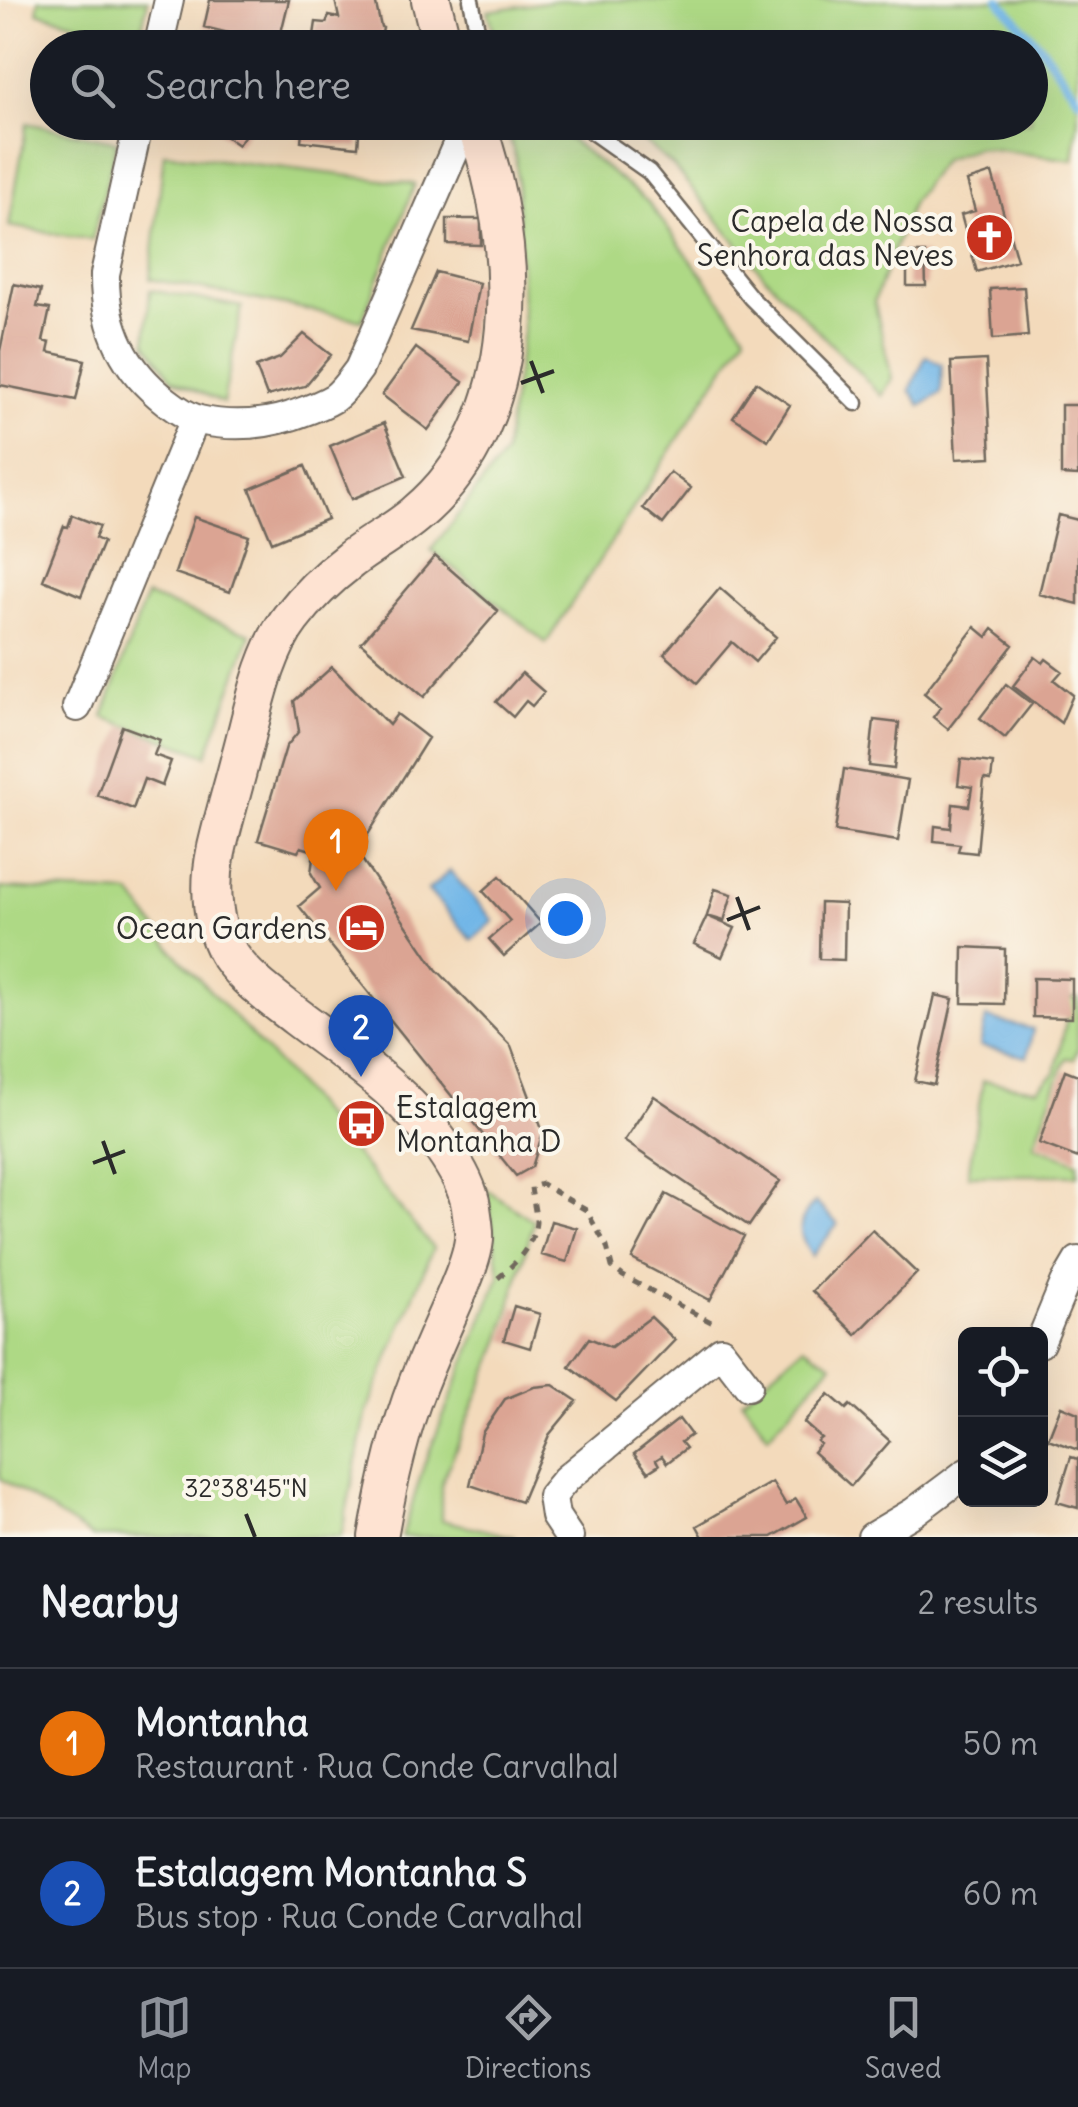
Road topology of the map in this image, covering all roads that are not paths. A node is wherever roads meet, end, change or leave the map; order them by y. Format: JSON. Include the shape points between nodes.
{"nodes":[{"id":1,"x":169,"y":0,"type":"edge"},
{"id":2,"x":431,"y":0,"type":"edge"},
{"id":3,"x":470,"y":0,"type":"edge"},
{"id":4,"x":162,"y":30,"type":"edge"},
{"id":5,"x":438,"y":30,"type":"edge"},
{"id":6,"x":477,"y":30,"type":"edge"},
{"id":7,"x":135,"y":140,"type":"edge"},
{"id":8,"x":459,"y":140,"type":"edge"},
{"id":9,"x":482,"y":140,"type":"edge"},
{"id":10,"x":604,"y":140,"type":"edge"},
{"id":11,"x":856,"y":403,"type":"dead end"},
{"id":12,"x":196,"y":419,"type":"junction"},
{"id":13,"x":77,"y":707,"type":"dead end"},
{"id":14,"x":1078,"y":1261,"type":"edge"},
{"id":15,"x":1047,"y":1327,"type":"edge"},
{"id":16,"x":748,"y":1386,"type":"dead end"},
{"id":17,"x":958,"y":1479,"type":"edge"},
{"id":18,"x":378,"y":1537,"type":"edge"},
{"id":19,"x":569,"y":1537,"type":"edge"},
{"id":20,"x":872,"y":1537,"type":"edge"}],
"edges":[{"from":1,"to":4,"type":"street"},
{"from":2,"to":5,"type":"main road"},
{"from":3,"to":6,"type":"lane"},
{"from":7,"to":12,"type":"street","via":[[104,298],[128,363],[146,385]]},
{"from":8,"to":12,"type":"street","via":[[360,369],[336,396],[273,422]]},
{"from":9,"to":18,"type":"main road","via":[[503,224],[508,286],[498,378],[474,445],[416,514],[348,561],[290,619],[273,648],[215,856],[217,928],[230,955],[262,990],[382,1080],[426,1124],[470,1201],[474,1240],[397,1443]]},
{"from":10,"to":11,"type":"lane","via":[[649,172],[751,298]]},
{"from":12,"to":13,"type":"street"},
{"from":14,"to":15,"type":"street"},
{"from":16,"to":19,"type":"street","via":[[721,1352],[566,1479],[552,1496],[554,1516]]},
{"from":17,"to":20,"type":"street"}]}
